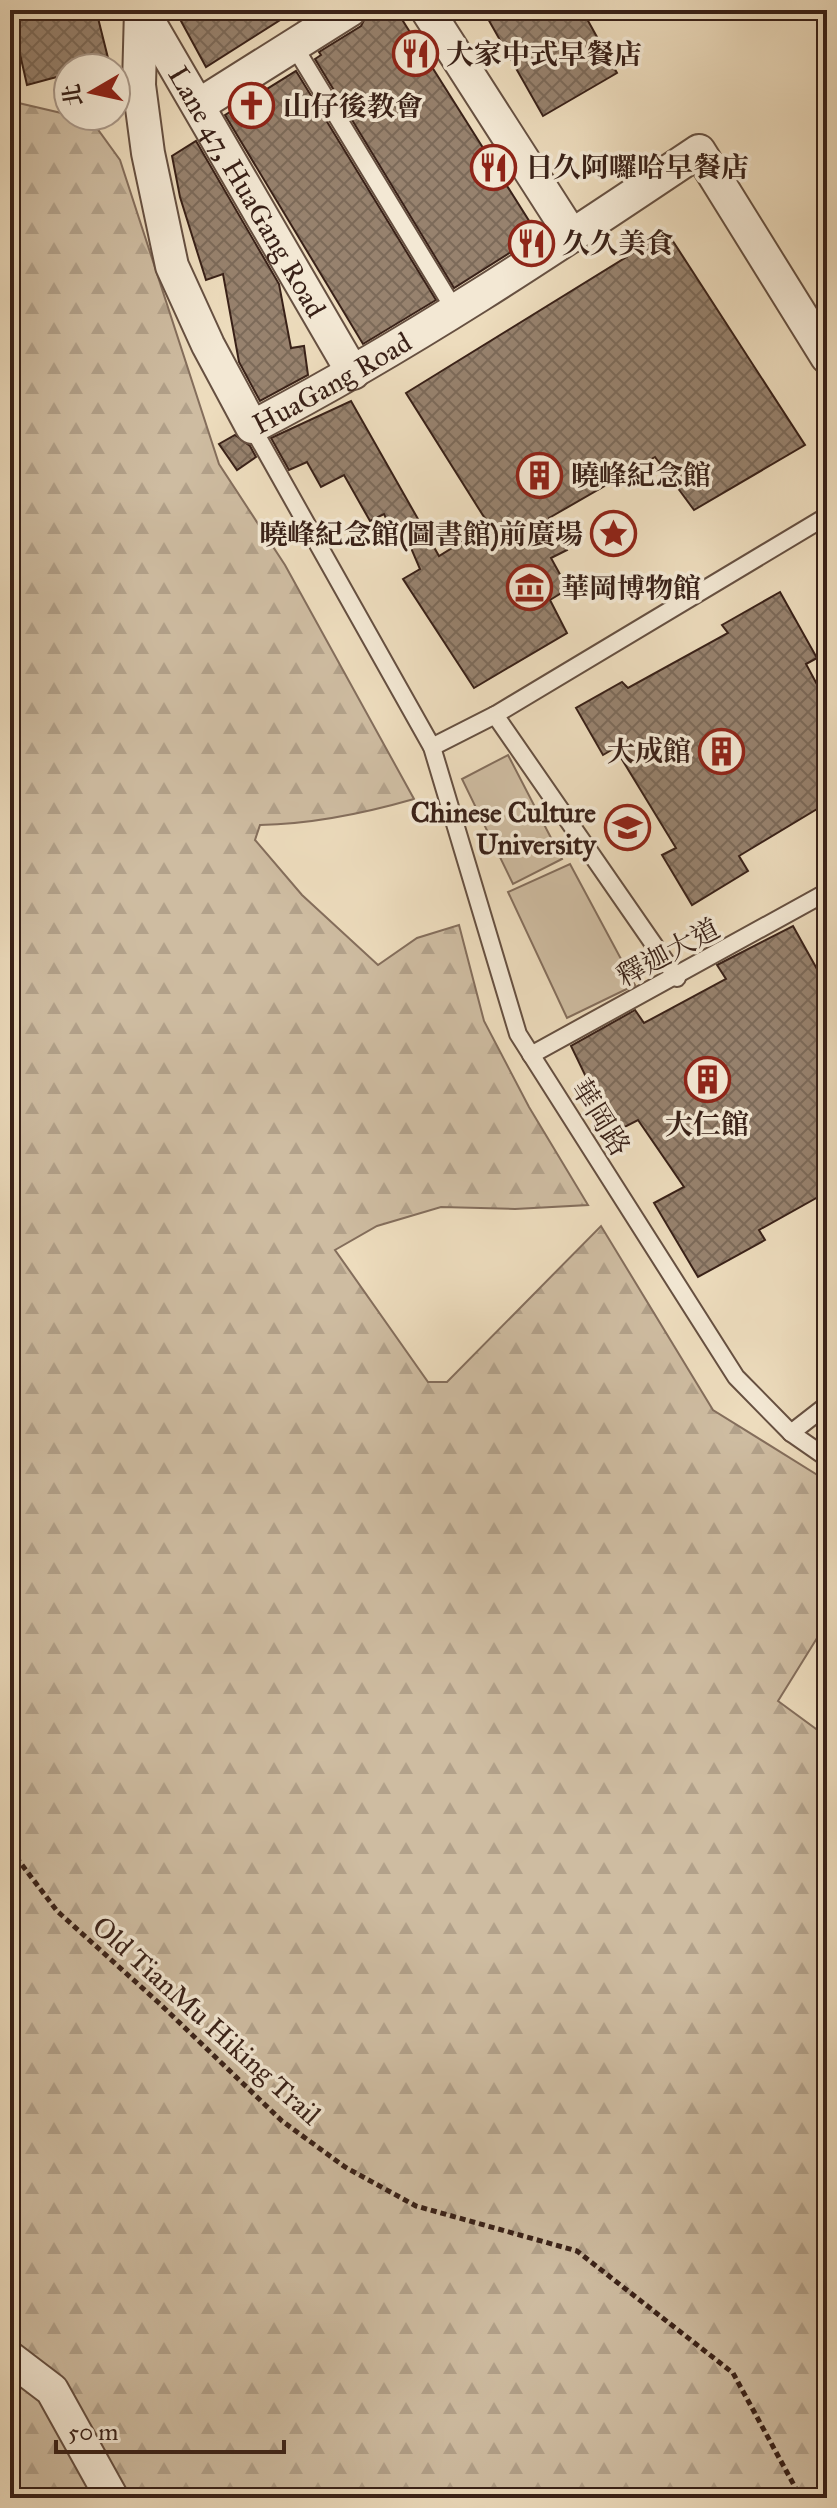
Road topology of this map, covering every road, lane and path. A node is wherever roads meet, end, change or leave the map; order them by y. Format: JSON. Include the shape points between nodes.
{"nodes":[{"id":1,"x":142,"y":10,"type":"edge"},
{"id":2,"x":350,"y":10,"type":"edge"},
{"id":3,"x":427,"y":10,"type":"edge"},
{"id":4,"x":294,"y":46,"type":"junction"},
{"id":5,"x":199,"y":105,"type":"junction"},
{"id":6,"x":572,"y":236,"type":"junction"},
{"id":7,"x":456,"y":312,"type":"junction"},
{"id":8,"x":827,"y":357,"type":"edge"},
{"id":9,"x":353,"y":373,"type":"junction"},
{"id":10,"x":252,"y":427,"type":"junction"},
{"id":11,"x":827,"y":516,"type":"edge"},
{"id":12,"x":495,"y":715,"type":"junction"},
{"id":13,"x":432,"y":747,"type":"junction"},
{"id":14,"x":827,"y":892,"type":"edge"},
{"id":15,"x":677,"y":978,"type":"junction"},
{"id":16,"x":531,"y":1055,"type":"junction"},
{"id":17,"x":827,"y":1405,"type":"edge"},
{"id":18,"x":791,"y":1433,"type":"junction"},
{"id":19,"x":827,"y":1458,"type":"edge"},
{"id":20,"x":10,"y":1849,"type":"edge"},
{"id":21,"x":10,"y":2358,"type":"edge"},
{"id":22,"x":112,"y":2498,"type":"edge"},
{"id":23,"x":801,"y":2498,"type":"edge"}],
"edges":[{"from":1,"to":5,"type":"street","name":"Lane 47, HuaGang Road"},
{"from":1,"to":10,"type":"street","name":"HuaGang Road","via":[[139,85],[172,266]]},
{"from":2,"to":4,"type":"street"},
{"from":3,"to":6,"type":"street"},
{"from":4,"to":5,"type":"street"},
{"from":4,"to":7,"type":"lane"},
{"from":5,"to":9,"type":"street","name":"Lane 47, HuaGang Road"},
{"from":6,"to":7,"type":"street","name":"HuaGang Road"},
{"from":6,"to":8,"type":"street","name":"HuaGang Road","via":[[699,151]]},
{"from":7,"to":9,"type":"street","name":"HuaGang Road"},
{"from":9,"to":10,"type":"street","name":"HuaGang Road"},
{"from":10,"to":13,"type":"lane","name":"華岡路"},
{"from":11,"to":12,"type":"lane"},
{"from":12,"to":13,"type":"lane"},
{"from":12,"to":15,"type":"lane"},
{"from":13,"to":16,"type":"lane","name":"華岡路","via":[[518,1034]]},
{"from":14,"to":15,"type":"lane","name":"釋迦大道"},
{"from":15,"to":16,"type":"lane","name":"釋迦大道"},
{"from":16,"to":18,"type":"lane","name":"華岡路","via":[[736,1377]]},
{"from":17,"to":18,"type":"lane"},
{"from":18,"to":19,"type":"lane","name":"華岡路"},
{"from":20,"to":23,"type":"path","name":"Old TianMu Hiking Trail","via":[[57,1911],[282,2121],[345,2167],[416,2206],[577,2251],[733,2373]]},
{"from":21,"to":22,"type":"street","via":[[52,2390]]}]}
